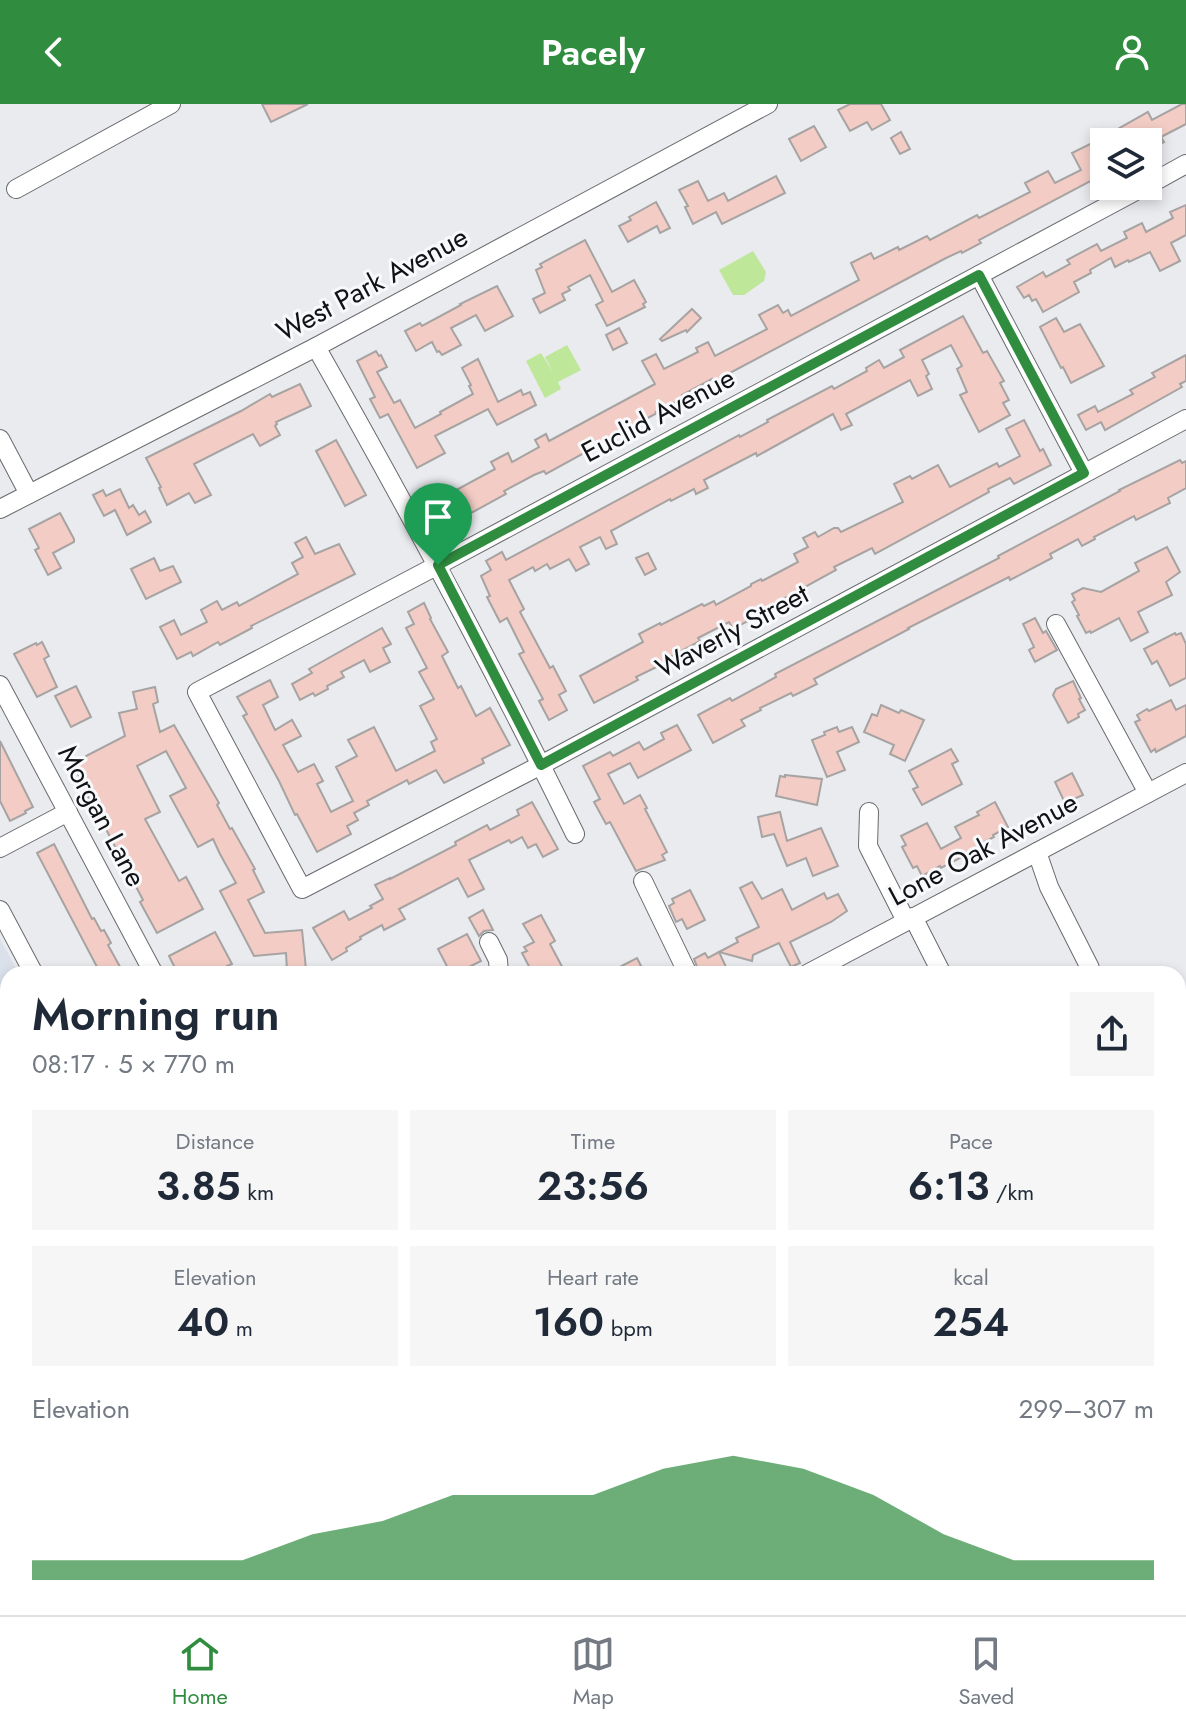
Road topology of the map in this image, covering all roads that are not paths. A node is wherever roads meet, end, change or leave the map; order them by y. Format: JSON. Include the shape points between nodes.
{"nodes":[{"id":1,"x":768,"y":104,"type":"edge"},
{"id":2,"x":160,"y":107,"type":"edge"},
{"id":3,"x":1186,"y":164,"type":"edge"},
{"id":4,"x":1162,"y":177,"type":"edge"},
{"id":5,"x":16,"y":189,"type":"dead end"},
{"id":6,"x":1119,"y":200,"type":"edge"},
{"id":7,"x":979,"y":275,"type":"junction"},
{"id":8,"x":316,"y":347,"type":"junction"},
{"id":9,"x":1186,"y":419,"type":"edge"},
{"id":10,"x":0,"y":439,"type":"edge"},
{"id":11,"x":1084,"y":473,"type":"junction"},
{"id":12,"x":29,"y":494,"type":"junction"},
{"id":13,"x":0,"y":509,"type":"edge"},
{"id":14,"x":438,"y":565,"type":"junction"},
{"id":15,"x":1056,"y":624,"type":"dead end"},
{"id":16,"x":0,"y":685,"type":"edge"},
{"id":17,"x":541,"y":765,"type":"junction"},
{"id":18,"x":1186,"y":773,"type":"edge"},
{"id":19,"x":1148,"y":793,"type":"junction"},
{"id":20,"x":68,"y":812,"type":"junction"},
{"id":21,"x":869,"y":812,"type":"dead end"},
{"id":22,"x":575,"y":834,"type":"dead end"},
{"id":23,"x":0,"y":848,"type":"edge"},
{"id":24,"x":1037,"y":852,"type":"junction"},
{"id":25,"x":643,"y":881,"type":"dead end"},
{"id":26,"x":302,"y":889,"type":"joint"},
{"id":27,"x":0,"y":910,"type":"edge"},
{"id":28,"x":909,"y":919,"type":"junction"},
{"id":29,"x":489,"y":942,"type":"dead end"},
{"id":30,"x":30,"y":966,"type":"edge"},
{"id":31,"x":150,"y":966,"type":"edge"},
{"id":32,"x":498,"y":966,"type":"edge"},
{"id":33,"x":684,"y":966,"type":"edge"},
{"id":34,"x":822,"y":966,"type":"edge"},
{"id":35,"x":937,"y":966,"type":"edge"},
{"id":36,"x":1089,"y":966,"type":"edge"}],
"edges":[{"from":1,"to":8,"type":"street","name":"West Park Avenue"},
{"from":2,"to":5,"type":"street"},
{"from":3,"to":4,"type":"street","name":"Euclid Avenue"},
{"from":6,"to":7,"type":"street","name":"Euclid Avenue"},
{"from":7,"to":11,"type":"street"},
{"from":7,"to":14,"type":"street","name":"Euclid Avenue"},
{"from":8,"to":12,"type":"street","name":"West Park Avenue"},
{"from":8,"to":14,"type":"street"},
{"from":9,"to":11,"type":"street","name":"Waverly Street"},
{"from":10,"to":12,"type":"street"},
{"from":11,"to":17,"type":"street","name":"Waverly Street"},
{"from":12,"to":13,"type":"street","name":"West Park Avenue"},
{"from":14,"to":17,"type":"street"},
{"from":14,"to":26,"type":"street","name":"Euclid Avenue","via":[[197,692]]},
{"from":15,"to":19,"type":"street"},
{"from":16,"to":20,"type":"street","name":"Morgan Lane"},
{"from":17,"to":22,"type":"street"},
{"from":17,"to":26,"type":"street","name":"Waverly Street"},
{"from":18,"to":19,"type":"street","name":"Lone Oak Avenue"},
{"from":19,"to":24,"type":"street","name":"Lone Oak Avenue"},
{"from":20,"to":23,"type":"street"},
{"from":20,"to":31,"type":"street","name":"Morgan Lane"},
{"from":21,"to":28,"type":"street","via":[[868,846]]},
{"from":24,"to":28,"type":"street","name":"Lone Oak Avenue"},
{"from":24,"to":36,"type":"street"},
{"from":25,"to":33,"type":"street"},
{"from":27,"to":30,"type":"street"},
{"from":28,"to":34,"type":"street","name":"Lone Oak Avenue"},
{"from":28,"to":35,"type":"street"},
{"from":29,"to":32,"type":"street"}]}
